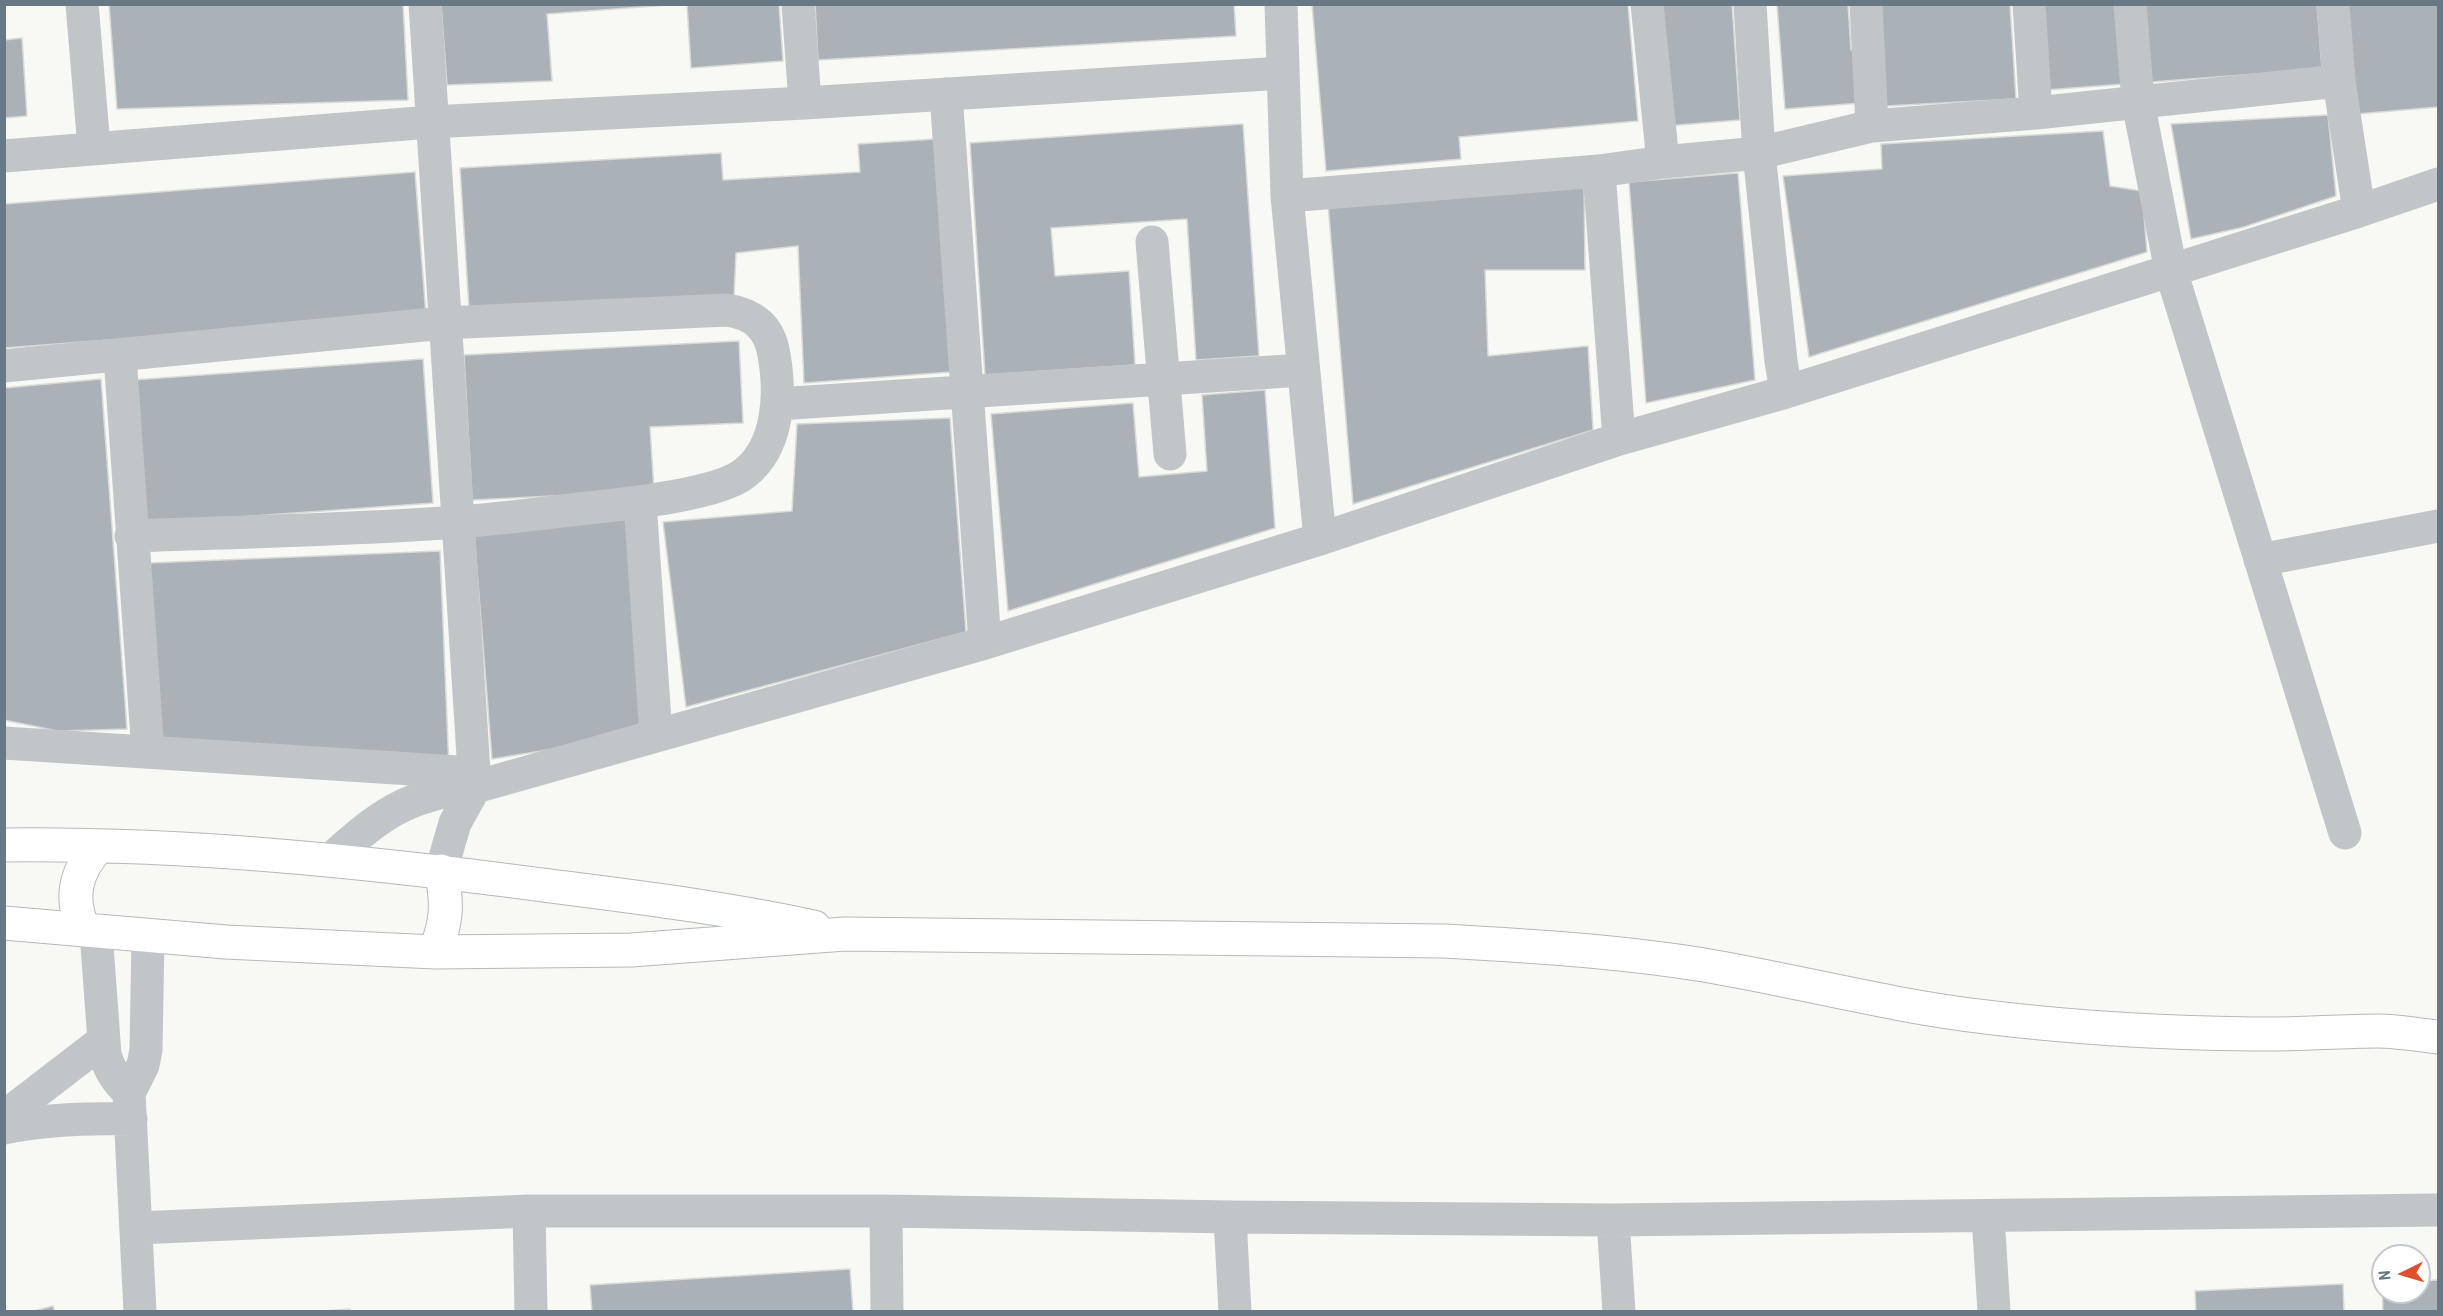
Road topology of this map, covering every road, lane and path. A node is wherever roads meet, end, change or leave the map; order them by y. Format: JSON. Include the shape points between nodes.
{"nodes":[{"id":1,"x":82,"y":4,"type":"edge"},
{"id":2,"x":425,"y":4,"type":"edge"},
{"id":3,"x":798,"y":4,"type":"edge"},
{"id":4,"x":1281,"y":4,"type":"edge"},
{"id":5,"x":1647,"y":4,"type":"edge"},
{"id":6,"x":1750,"y":4,"type":"edge"},
{"id":7,"x":1866,"y":4,"type":"edge"},
{"id":8,"x":2029,"y":4,"type":"edge"},
{"id":9,"x":2130,"y":4,"type":"edge"},
{"id":10,"x":2333,"y":4,"type":"edge"},
{"id":11,"x":1283,"y":73,"type":"junction"},
{"id":12,"x":2339,"y":81,"type":"junction"},
{"id":13,"x":946,"y":94,"type":"junction"},
{"id":14,"x":2138,"y":102,"type":"junction"},
{"id":15,"x":805,"y":103,"type":"junction"},
{"id":16,"x":2036,"y":113,"type":"junction"},
{"id":17,"x":431,"y":122,"type":"junction"},
{"id":18,"x":1872,"y":126,"type":"junction"},
{"id":19,"x":94,"y":147,"type":"junction"},
{"id":20,"x":1759,"y":153,"type":"junction"},
{"id":21,"x":4,"y":156,"type":"edge"},
{"id":22,"x":1663,"y":162,"type":"junction"},
{"id":23,"x":1599,"y":171,"type":"junction"},
{"id":24,"x":2439,"y":183,"type":"edge"},
{"id":25,"x":1287,"y":196,"type":"junction"},
{"id":26,"x":2359,"y":211,"type":"junction"},
{"id":27,"x":1152,"y":242,"type":"dead end"},
{"id":28,"x":2170,"y":271,"type":"junction"},
{"id":29,"x":444,"y":323,"type":"junction"},
{"id":30,"x":120,"y":356,"type":"junction"},
{"id":31,"x":4,"y":366,"type":"edge"},
{"id":32,"x":1303,"y":370,"type":"junction"},
{"id":33,"x":1163,"y":378,"type":"junction"},
{"id":34,"x":968,"y":390,"type":"junction"},
{"id":35,"x":1786,"y":392,"type":"junction"},
{"id":36,"x":777,"y":404,"type":"junction"},
{"id":37,"x":1619,"y":439,"type":"junction"},
{"id":38,"x":1170,"y":454,"type":"dead end"},
{"id":39,"x":640,"y":502,"type":"junction"},
{"id":40,"x":457,"y":522,"type":"junction"},
{"id":41,"x":2439,"y":526,"type":"edge"},
{"id":42,"x":132,"y":536,"type":"junction"},
{"id":43,"x":1320,"y":539,"type":"junction"},
{"id":44,"x":2260,"y":560,"type":"junction"},
{"id":45,"x":986,"y":643,"type":"junction"},
{"id":46,"x":656,"y":736,"type":"junction"},
{"id":47,"x":4,"y":743,"type":"edge"},
{"id":48,"x":148,"y":752,"type":"junction"},
{"id":49,"x":474,"y":780,"type":"junction"},
{"id":50,"x":2345,"y":833,"type":"dead end"},
{"id":51,"x":4,"y":845,"type":"edge"},
{"id":52,"x":99,"y":846,"type":"junction"},
{"id":53,"x":330,"y":860,"type":"junction"},
{"id":54,"x":441,"y":871,"type":"junction"},
{"id":55,"x":4,"y":923,"type":"edge"},
{"id":56,"x":90,"y":931,"type":"junction"},
{"id":57,"x":845,"y":934,"type":"junction"},
{"id":58,"x":148,"y":937,"type":"junction"},
{"id":59,"x":435,"y":952,"type":"junction"},
{"id":60,"x":2439,"y":1019,"type":"edge"},
{"id":61,"x":2381,"y":1031,"type":"junction"},
{"id":62,"x":2439,"y":1037,"type":"edge"},
{"id":63,"x":104,"y":1040,"type":"junction"},
{"id":64,"x":130,"y":1106,"type":"junction"},
{"id":65,"x":4,"y":1117,"type":"edge"},
{"id":66,"x":4,"y":1128,"type":"edge"},
{"id":67,"x":2439,"y":1210,"type":"edge"},
{"id":68,"x":528,"y":1211,"type":"junction"},
{"id":69,"x":886,"y":1211,"type":"junction"},
{"id":70,"x":1988,"y":1216,"type":"junction"},
{"id":71,"x":1230,"y":1217,"type":"junction"},
{"id":72,"x":1614,"y":1220,"type":"junction"},
{"id":73,"x":137,"y":1228,"type":"junction"},
{"id":74,"x":140,"y":1311,"type":"edge"},
{"id":75,"x":531,"y":1311,"type":"edge"},
{"id":76,"x":886,"y":1311,"type":"edge"},
{"id":77,"x":1235,"y":1311,"type":"edge"},
{"id":78,"x":1619,"y":1311,"type":"edge"},
{"id":79,"x":1994,"y":1311,"type":"edge"}],
"edges":[{"from":1,"to":19,"type":"street"},
{"from":2,"to":17,"type":"street"},
{"from":3,"to":15,"type":"street"},
{"from":4,"to":11,"type":"street"},
{"from":5,"to":22,"type":"street"},
{"from":6,"to":20,"type":"street"},
{"from":7,"to":18,"type":"street"},
{"from":8,"to":16,"type":"street"},
{"from":9,"to":14,"type":"street"},
{"from":10,"to":12,"type":"street"},
{"from":11,"to":13,"type":"street"},
{"from":11,"to":25,"type":"street"},
{"from":12,"to":14,"type":"street"},
{"from":12,"to":26,"type":"street"},
{"from":13,"to":15,"type":"street"},
{"from":13,"to":34,"type":"street"},
{"from":14,"to":16,"type":"street"},
{"from":14,"to":28,"type":"street"},
{"from":15,"to":17,"type":"street"},
{"from":16,"to":18,"type":"street"},
{"from":17,"to":19,"type":"street"},
{"from":17,"to":29,"type":"street"},
{"from":18,"to":20,"type":"street"},
{"from":19,"to":21,"type":"street"},
{"from":20,"to":22,"type":"street"},
{"from":20,"to":35,"type":"street"},
{"from":22,"to":23,"type":"street"},
{"from":23,"to":25,"type":"street"},
{"from":23,"to":37,"type":"street"},
{"from":24,"to":26,"type":"street"},
{"from":25,"to":32,"type":"street"},
{"from":26,"to":28,"type":"street"},
{"from":27,"to":33,"type":"street"},
{"from":28,"to":35,"type":"street"},
{"from":28,"to":44,"type":"street"},
{"from":29,"to":30,"type":"street"},
{"from":29,"to":36,"type":"street","via":[[743,312],[766,329],[772,342]]},
{"from":29,"to":40,"type":"street"},
{"from":30,"to":31,"type":"street"},
{"from":30,"to":42,"type":"street"},
{"from":32,"to":33,"type":"street"},
{"from":32,"to":43,"type":"street"},
{"from":33,"to":34,"type":"street"},
{"from":33,"to":38,"type":"street"},
{"from":34,"to":36,"type":"street"},
{"from":34,"to":45,"type":"street"},
{"from":35,"to":37,"type":"street"},
{"from":36,"to":39,"type":"street","via":[[766,446],[756,464],[743,474],[727,484]]},
{"from":37,"to":43,"type":"street"},
{"from":39,"to":40,"type":"street"},
{"from":39,"to":46,"type":"street"},
{"from":40,"to":42,"type":"street"},
{"from":40,"to":49,"type":"street"},
{"from":41,"to":44,"type":"street"},
{"from":42,"to":48,"type":"street"},
{"from":43,"to":45,"type":"street"},
{"from":44,"to":50,"type":"street"},
{"from":45,"to":46,"type":"street"},
{"from":46,"to":49,"type":"street"},
{"from":47,"to":48,"type":"street"},
{"from":48,"to":49,"type":"street"},
{"from":49,"to":53,"type":"street","via":[[424,796],[378,818]]},
{"from":49,"to":54,"type":"street"},
{"from":51,"to":52,"type":"main road"},
{"from":52,"to":53,"type":"main road"},
{"from":52,"to":56,"type":"main road","via":[[80,871],[76,887],[78,916]]},
{"from":53,"to":54,"type":"main road"},
{"from":54,"to":57,"type":"main road","via":[[768,917]]},
{"from":54,"to":59,"type":"main road","via":[[447,915]]},
{"from":55,"to":56,"type":"main road"},
{"from":56,"to":58,"type":"main road"},
{"from":56,"to":63,"type":"street"},
{"from":57,"to":59,"type":"main road","via":[[631,950]]},
{"from":57,"to":61,"type":"main road","via":[[1530,945],[1702,965],[1983,1017],[2082,1028],[2237,1034]]},
{"from":58,"to":59,"type":"main road"},
{"from":58,"to":64,"type":"street","via":[[146,1050]]},
{"from":60,"to":61,"type":"main road"},
{"from":61,"to":62,"type":"main road"},
{"from":63,"to":64,"type":"street","via":[[110,1069]]},
{"from":63,"to":65,"type":"street"},
{"from":64,"to":66,"type":"street","via":[[81,1118]]},
{"from":64,"to":73,"type":"street"},
{"from":67,"to":70,"type":"street"},
{"from":68,"to":69,"type":"street"},
{"from":68,"to":73,"type":"street"},
{"from":68,"to":75,"type":"street"},
{"from":69,"to":71,"type":"street"},
{"from":69,"to":76,"type":"street"},
{"from":70,"to":72,"type":"street"},
{"from":70,"to":79,"type":"street"},
{"from":71,"to":72,"type":"street"},
{"from":71,"to":77,"type":"street"},
{"from":72,"to":78,"type":"street"},
{"from":73,"to":74,"type":"street"}]}
